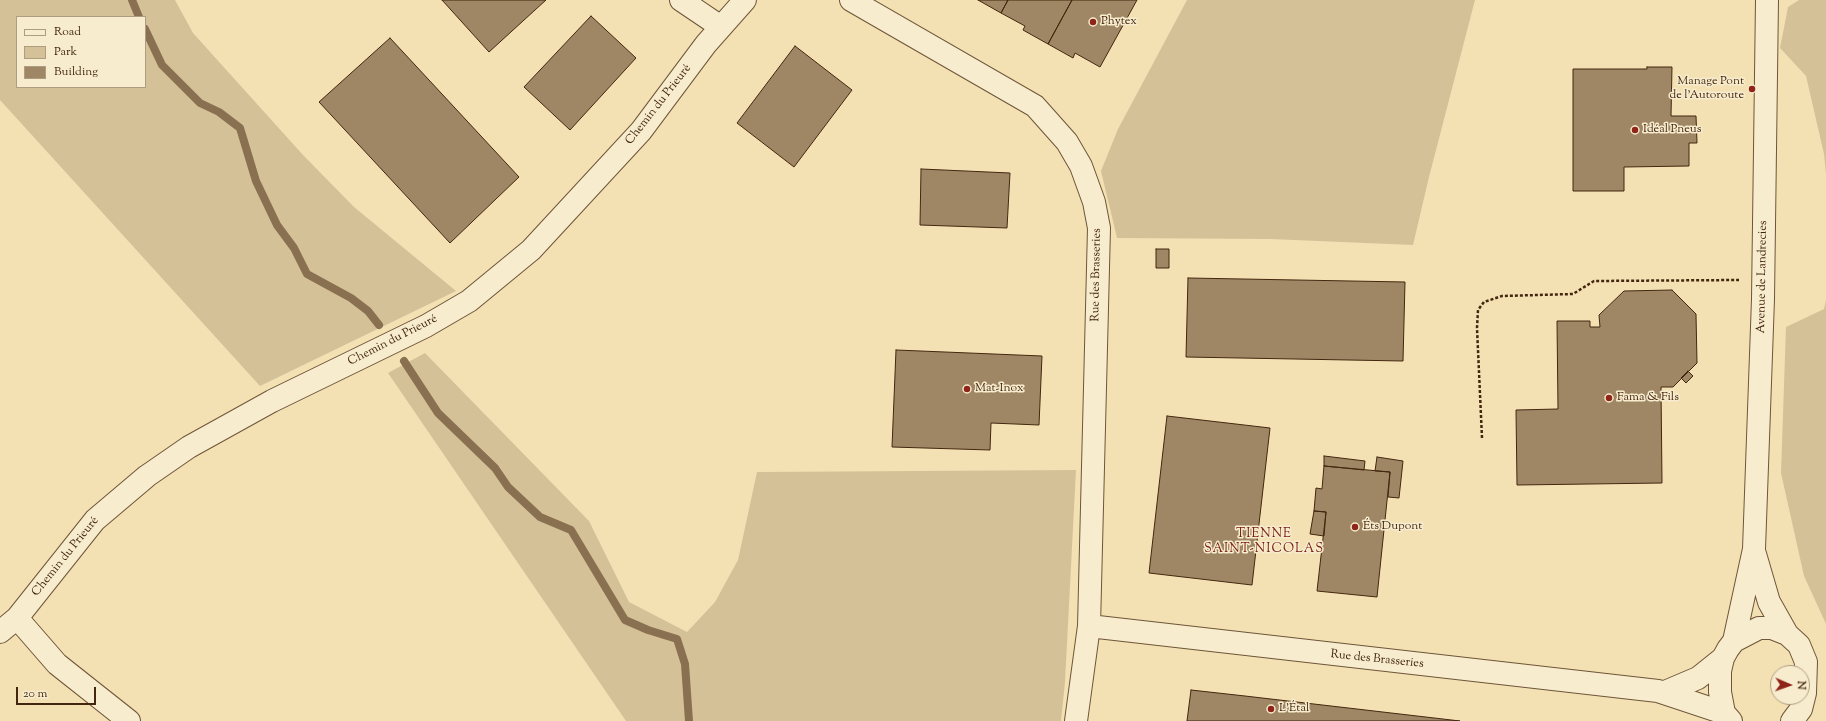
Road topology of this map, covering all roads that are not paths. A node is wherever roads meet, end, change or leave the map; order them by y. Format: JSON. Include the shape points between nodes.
{"nodes":[{"id":1,"x":681,"y":0,"type":"edge"},
{"id":2,"x":745,"y":0,"type":"edge"},
{"id":3,"x":851,"y":0,"type":"edge"},
{"id":4,"x":1769,"y":2,"type":"edge"},
{"id":5,"x":721,"y":27,"type":"junction"},
{"id":6,"x":1754,"y":548,"type":"junction"},
{"id":7,"x":17,"y":618,"type":"junction"},
{"id":8,"x":1089,"y":626,"type":"junction"},
{"id":9,"x":0,"y":632,"type":"edge"},
{"id":10,"x":1787,"y":634,"type":"junction"},
{"id":11,"x":1729,"y":650,"type":"junction"},
{"id":12,"x":1665,"y":692,"type":"junction"},
{"id":13,"x":1728,"y":718,"type":"edge"},
{"id":14,"x":129,"y":721,"type":"edge"},
{"id":15,"x":1076,"y":721,"type":"edge"},
{"id":16,"x":1792,"y":721,"type":"edge"}],
"edges":[{"from":1,"to":5,"type":"street"},
{"from":2,"to":5,"type":"street","name":"Chemin du Prieuré"},
{"from":3,"to":8,"type":"street","name":"Rue des Brasseries","via":[[1035,106],[1067,142],[1081,166],[1094,202],[1099,228]]},
{"from":4,"to":6,"type":"street","name":"Avenue de Landrecies"},
{"from":5,"to":7,"type":"street","name":"Chemin du Prieuré","via":[[641,131],[525,254],[469,301],[426,326],[272,401],[189,447],[147,476],[95,520]]},
{"from":6,"to":10,"type":"street","name":"Avenue de Landrecies","via":[[1769,602]]},
{"from":6,"to":11,"type":"street","name":"Avenue de Landrecies"},
{"from":7,"to":9,"type":"street","name":"Chemin du Prieuré"},
{"from":7,"to":14,"type":"street","via":[[57,664]]},
{"from":8,"to":12,"type":"street","name":"Rue des Brasseries"},
{"from":8,"to":15,"type":"street","name":"Rue des Brasseries"},
{"from":10,"to":11,"type":"street","name":"Avenue de Landrecies","via":[[1772,628],[1759,628]]},
{"from":10,"to":16,"type":"street","name":"Avenue de Landrecies","via":[[1800,645],[1806,662],[1805,693],[1801,709]]},
{"from":11,"to":12,"type":"street","name":"Rue des Brasseries","via":[[1698,678]]},
{"from":11,"to":13,"type":"street","name":"Avenue de Landrecies","via":[[1720,692]]},
{"from":12,"to":13,"type":"street","name":"Rue des Brasseries"}]}
